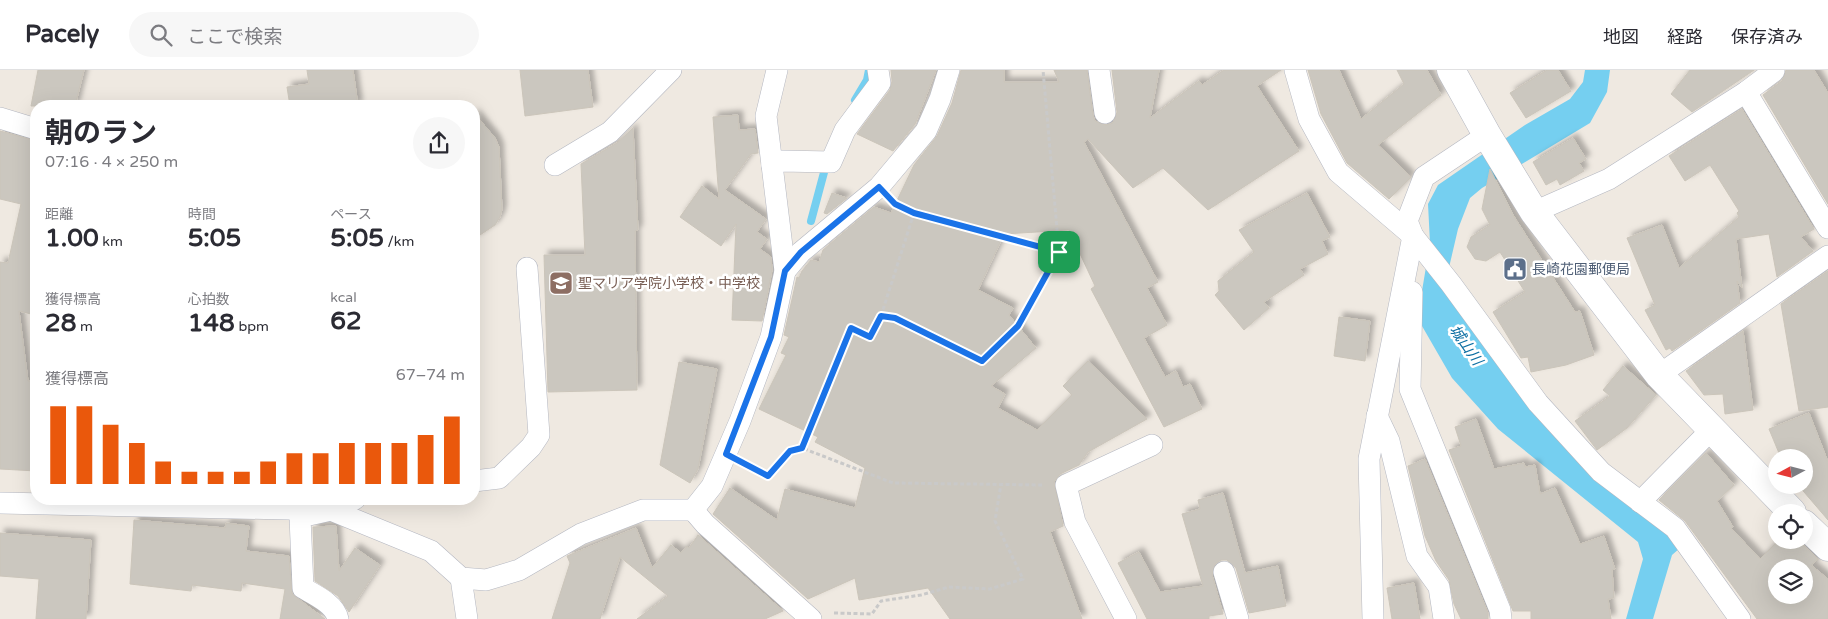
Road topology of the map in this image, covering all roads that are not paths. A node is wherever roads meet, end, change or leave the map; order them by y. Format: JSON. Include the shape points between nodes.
{"nodes":[{"id":1,"x":671,"y":70,"type":"edge"},
{"id":2,"x":777,"y":70,"type":"edge"},
{"id":3,"x":878,"y":70,"type":"edge"},
{"id":4,"x":949,"y":70,"type":"edge"},
{"id":5,"x":1100,"y":70,"type":"edge"},
{"id":6,"x":1451,"y":70,"type":"edge"},
{"id":7,"x":1774,"y":71,"type":"edge"},
{"id":8,"x":1301,"y":72,"type":"edge"},
{"id":9,"x":1746,"y":92,"type":"junction"},
{"id":10,"x":1105,"y":113,"type":"dead end"},
{"id":11,"x":0,"y":118,"type":"edge"},
{"id":12,"x":30,"y":127,"type":"edge"},
{"id":13,"x":1487,"y":135,"type":"junction"},
{"id":14,"x":555,"y":165,"type":"dead end"},
{"id":15,"x":772,"y":165,"type":"junction"},
{"id":16,"x":1534,"y":212,"type":"junction"},
{"id":17,"x":1828,"y":228,"type":"edge"},
{"id":18,"x":1414,"y":236,"type":"junction"},
{"id":19,"x":1828,"y":256,"type":"edge"},
{"id":20,"x":527,"y":268,"type":"dead end"},
{"id":21,"x":785,"y":271,"type":"junction"},
{"id":22,"x":1659,"y":375,"type":"junction"},
{"id":23,"x":1377,"y":416,"type":"junction"},
{"id":24,"x":1713,"y":428,"type":"junction"},
{"id":25,"x":1152,"y":445,"type":"dead end"},
{"id":26,"x":480,"y":480,"type":"edge"},
{"id":27,"x":1640,"y":502,"type":"junction"},
{"id":28,"x":0,"y":503,"type":"edge"},
{"id":29,"x":30,"y":503,"type":"edge"},
{"id":30,"x":1784,"y":504,"type":"edge"},
{"id":31,"x":211,"y":505,"type":"edge"},
{"id":32,"x":342,"y":505,"type":"edge"},
{"id":33,"x":331,"y":510,"type":"junction"},
{"id":34,"x":693,"y":510,"type":"junction"},
{"id":35,"x":1813,"y":533,"type":"edge"},
{"id":36,"x":1828,"y":547,"type":"edge"},
{"id":37,"x":1224,"y":572,"type":"dead end"},
{"id":38,"x":462,"y":578,"type":"junction"},
{"id":39,"x":811,"y":618,"type":"edge"},
{"id":40,"x":338,"y":619,"type":"edge"},
{"id":41,"x":466,"y":619,"type":"edge"},
{"id":42,"x":1126,"y":619,"type":"edge"},
{"id":43,"x":1238,"y":619,"type":"edge"},
{"id":44,"x":1373,"y":619,"type":"edge"},
{"id":45,"x":1444,"y":619,"type":"edge"},
{"id":46,"x":1501,"y":619,"type":"edge"},
{"id":47,"x":1740,"y":619,"type":"edge"}],
"edges":[{"from":1,"to":14,"type":"street","via":[[610,132]]},
{"from":2,"to":15,"type":"street","via":[[766,116]]},
{"from":3,"to":15,"type":"street","via":[[880,84],[845,130],[831,162],[781,160]]},
{"from":4,"to":21,"type":"street","via":[[926,131],[879,187],[801,252]]},
{"from":5,"to":10,"type":"street"},
{"from":6,"to":13,"type":"street"},
{"from":7,"to":9,"type":"street"},
{"from":8,"to":18,"type":"street","via":[[1309,119],[1338,172]]},
{"from":9,"to":16,"type":"street","via":[[1608,180]]},
{"from":9,"to":17,"type":"street"},
{"from":11,"to":12,"type":"street"},
{"from":13,"to":16,"type":"street"},
{"from":13,"to":18,"type":"street","via":[[1424,177],[1407,221]]},
{"from":15,"to":21,"type":"street"},
{"from":16,"to":22,"type":"street"},
{"from":18,"to":23,"type":"street"},
{"from":18,"to":27,"type":"street","via":[[1538,404],[1601,472]]},
{"from":18,"to":46,"type":"street","via":[[1410,389]]},
{"from":19,"to":22,"type":"street"},
{"from":20,"to":26,"type":"street","via":[[539,434],[531,447],[499,478]]},
{"from":21,"to":34,"type":"street","via":[[771,337],[726,454],[712,486]]},
{"from":22,"to":24,"type":"street"},
{"from":23,"to":44,"type":"street","via":[[1368,459]]},
{"from":23,"to":45,"type":"street","via":[[1389,441],[1417,556],[1439,587]]},
{"from":24,"to":27,"type":"street"},
{"from":24,"to":30,"type":"street"},
{"from":25,"to":42,"type":"street","via":[[1066,485],[1075,522]]},
{"from":27,"to":47,"type":"street","via":[[1675,528]]},
{"from":28,"to":29,"type":"street"},
{"from":31,"to":33,"type":"street"},
{"from":32,"to":33,"type":"street"},
{"from":33,"to":38,"type":"street","via":[[431,551]]},
{"from":33,"to":40,"type":"street","via":[[300,517],[303,588],[323,600]]},
{"from":34,"to":38,"type":"street","via":[[643,510],[581,534],[519,570],[486,580]]},
{"from":34,"to":39,"type":"street"},
{"from":35,"to":36,"type":"street"},
{"from":37,"to":43,"type":"street"},
{"from":38,"to":41,"type":"street"}]}
